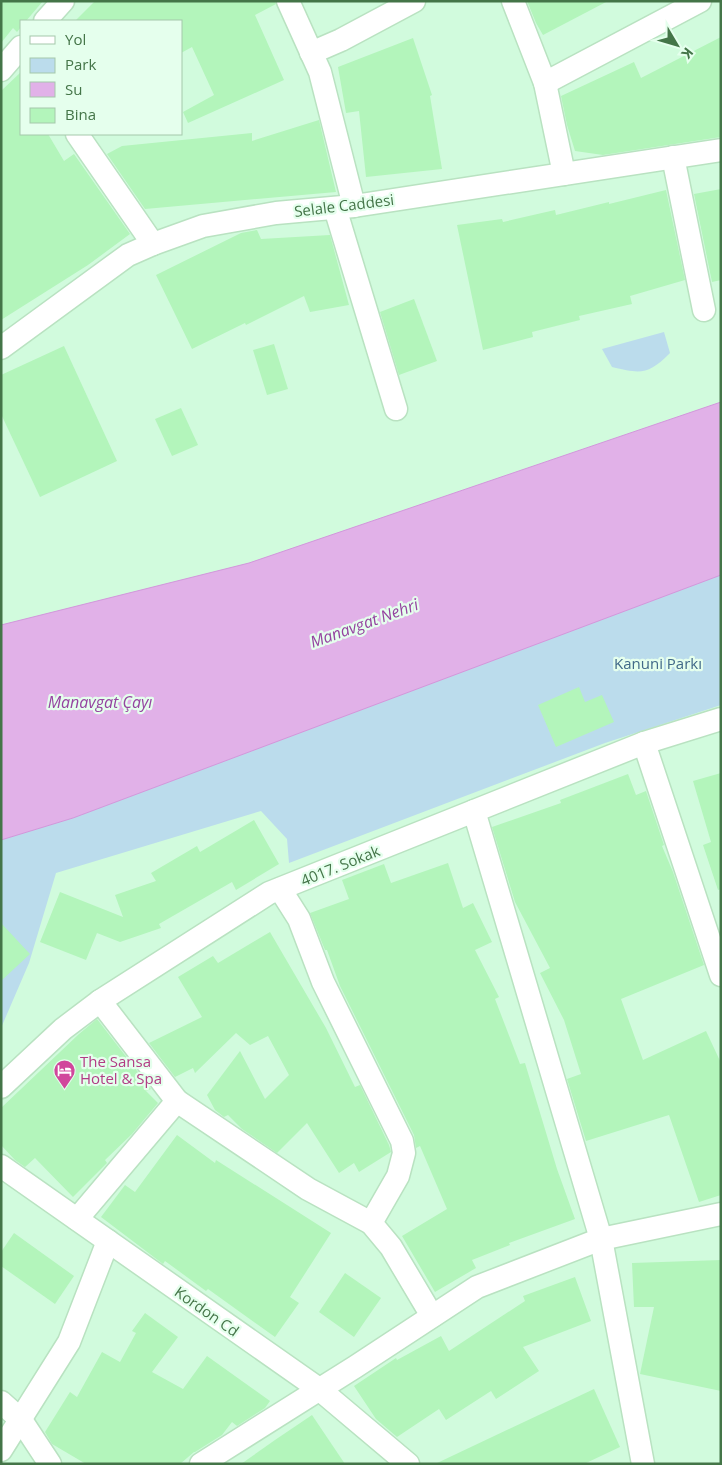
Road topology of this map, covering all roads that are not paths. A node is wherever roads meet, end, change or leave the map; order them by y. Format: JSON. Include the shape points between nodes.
{"nodes":[{"id":1,"x":63,"y":1,"type":"edge"},
{"id":2,"x":288,"y":1,"type":"edge"},
{"id":3,"x":414,"y":1,"type":"edge"},
{"id":4,"x":513,"y":1,"type":"edge"},
{"id":5,"x":700,"y":1,"type":"edge"},
{"id":6,"x":46,"y":20,"type":"edge"},
{"id":7,"x":20,"y":50,"type":"edge"},
{"id":8,"x":311,"y":53,"type":"junction"},
{"id":9,"x":1,"y":70,"type":"edge"},
{"id":10,"x":545,"y":83,"type":"junction"},
{"id":11,"x":78,"y":135,"type":"edge"},
{"id":12,"x":721,"y":150,"type":"edge"},
{"id":13,"x":673,"y":158,"type":"junction"},
{"id":14,"x":564,"y":174,"type":"junction"},
{"id":15,"x":344,"y":207,"type":"junction"},
{"id":16,"x":153,"y":244,"type":"junction"},
{"id":17,"x":704,"y":310,"type":"dead end"},
{"id":18,"x":1,"y":348,"type":"edge"},
{"id":19,"x":396,"y":409,"type":"dead end"},
{"id":20,"x":721,"y":718,"type":"edge"},
{"id":21,"x":644,"y":743,"type":"junction"},
{"id":22,"x":474,"y":811,"type":"junction"},
{"id":23,"x":280,"y":889,"type":"junction"},
{"id":24,"x":721,"y":975,"type":"edge"},
{"id":25,"x":100,"y":1001,"type":"junction"},
{"id":26,"x":1,"y":1087,"type":"edge"},
{"id":27,"x":177,"y":1101,"type":"junction"},
{"id":28,"x":1,"y":1166,"type":"edge"},
{"id":29,"x":721,"y":1214,"type":"edge"},
{"id":30,"x":77,"y":1219,"type":"junction"},
{"id":31,"x":371,"y":1223,"type":"junction"},
{"id":32,"x":600,"y":1239,"type":"junction"},
{"id":33,"x":108,"y":1241,"type":"junction"},
{"id":34,"x":432,"y":1316,"type":"junction"},
{"id":35,"x":319,"y":1389,"type":"junction"},
{"id":36,"x":1,"y":1402,"type":"edge"},
{"id":37,"x":21,"y":1420,"type":"junction"},
{"id":38,"x":1,"y":1450,"type":"edge"},
{"id":39,"x":225,"y":1458,"type":"edge"},
{"id":40,"x":50,"y":1464,"type":"edge"},
{"id":41,"x":201,"y":1464,"type":"edge"},
{"id":42,"x":408,"y":1464,"type":"edge"},
{"id":43,"x":643,"y":1464,"type":"edge"}],
"edges":[{"from":1,"to":6,"type":"street"},
{"from":2,"to":8,"type":"street"},
{"from":3,"to":8,"type":"street"},
{"from":4,"to":10,"type":"street"},
{"from":5,"to":10,"type":"street"},
{"from":7,"to":9,"type":"street"},
{"from":8,"to":15,"type":"street","via":[[320,72]]},
{"from":10,"to":14,"type":"street"},
{"from":11,"to":16,"type":"street"},
{"from":12,"to":13,"type":"street","name":"Selale Caddesi"},
{"from":13,"to":14,"type":"street","name":"Selale Caddesi"},
{"from":13,"to":17,"type":"street"},
{"from":14,"to":15,"type":"street","name":"Selale Caddesi"},
{"from":15,"to":16,"type":"street","name":"Selale Caddesi","via":[[276,213],[203,226]]},
{"from":15,"to":19,"type":"street"},
{"from":16,"to":18,"type":"street","name":"Selale Caddesi","via":[[128,255]]},
{"from":20,"to":21,"type":"street","name":"4017. Sokak"},
{"from":21,"to":22,"type":"street","name":"4017. Sokak"},
{"from":21,"to":24,"type":"street"},
{"from":22,"to":23,"type":"street","name":"4017. Sokak"},
{"from":22,"to":32,"type":"street"},
{"from":23,"to":25,"type":"street","name":"4017. Sokak"},
{"from":23,"to":31,"type":"street","via":[[298,919],[323,982],[402,1141],[404,1153],[398,1176]]},
{"from":25,"to":26,"type":"street","name":"4017. Sokak","via":[[62,1029]]},
{"from":25,"to":27,"type":"street"},
{"from":27,"to":30,"type":"street"},
{"from":27,"to":31,"type":"street","via":[[308,1189]]},
{"from":28,"to":30,"type":"street","name":"Kordon Cd"},
{"from":29,"to":32,"type":"street"},
{"from":30,"to":33,"type":"street","name":"Kordon Cd"},
{"from":31,"to":34,"type":"street","via":[[391,1247]]},
{"from":32,"to":34,"type":"street","via":[[477,1287]]},
{"from":32,"to":43,"type":"street"},
{"from":33,"to":35,"type":"street","name":"Kordon Cd"},
{"from":33,"to":37,"type":"street","via":[[69,1342]]},
{"from":34,"to":35,"type":"street"},
{"from":35,"to":39,"type":"street"},
{"from":35,"to":42,"type":"street","name":"Kordon Cd"},
{"from":36,"to":37,"type":"street"},
{"from":37,"to":38,"type":"street"},
{"from":37,"to":40,"type":"street"},
{"from":39,"to":41,"type":"street"}]}
